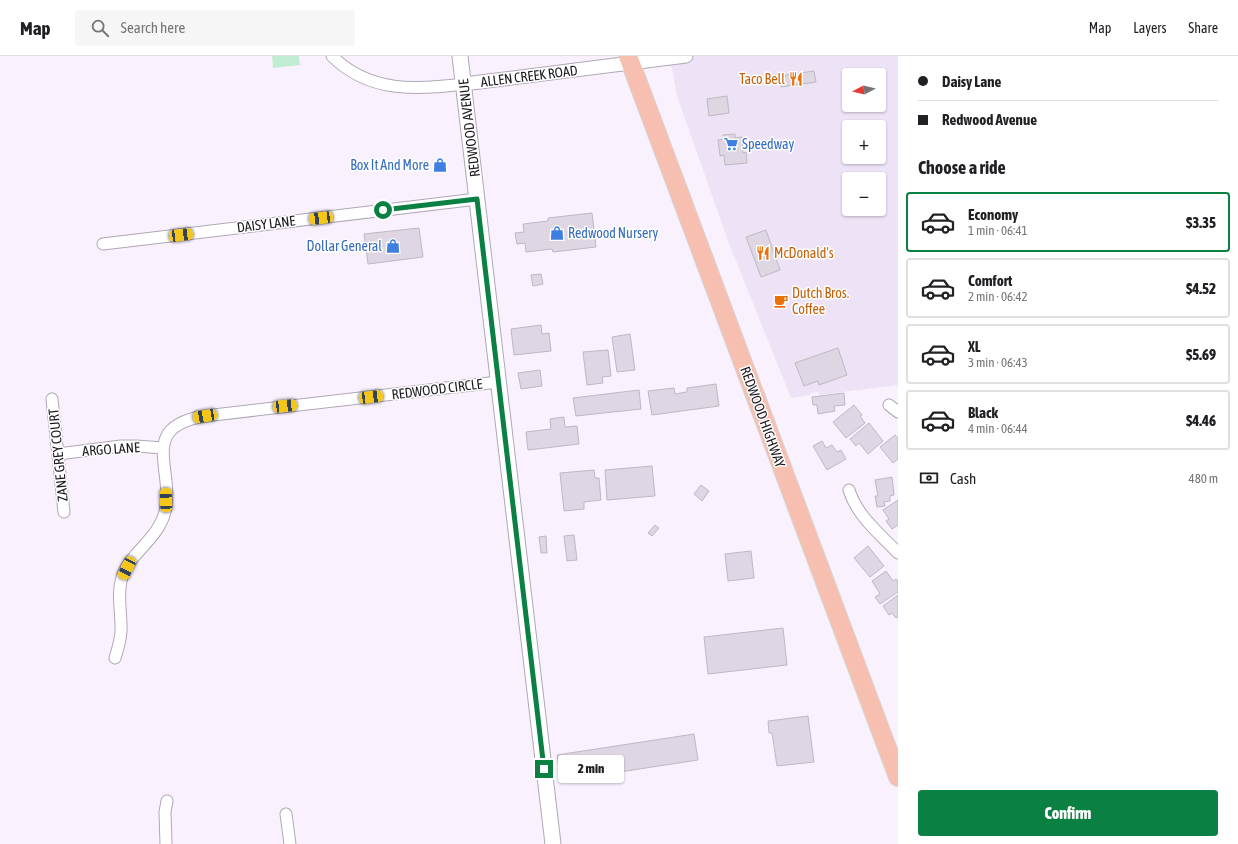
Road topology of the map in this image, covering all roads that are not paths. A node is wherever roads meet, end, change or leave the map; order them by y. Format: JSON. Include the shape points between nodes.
{"nodes":[{"id":1,"x":332,"y":56,"type":"edge"},
{"id":2,"x":460,"y":56,"type":"edge"},
{"id":3,"x":686,"y":56,"type":"edge"},
{"id":4,"x":629,"y":59,"type":"edge"},
{"id":5,"x":464,"y":84,"type":"junction"},
{"id":6,"x":477,"y":199,"type":"junction"},
{"id":7,"x":103,"y":244,"type":"dead end"},
{"id":8,"x":498,"y":382,"type":"junction"},
{"id":9,"x":52,"y":399,"type":"dead end"},
{"id":10,"x":889,"y":404,"type":"dead end"},
{"id":11,"x":898,"y":412,"type":"edge"},
{"id":12,"x":163,"y":448,"type":"junction"},
{"id":13,"x":58,"y":454,"type":"junction"},
{"id":14,"x":849,"y":490,"type":"dead end"},
{"id":15,"x":64,"y":512,"type":"dead end"},
{"id":16,"x":898,"y":553,"type":"edge"},
{"id":17,"x":115,"y":658,"type":"dead end"},
{"id":18,"x":898,"y":777,"type":"edge"},
{"id":19,"x":166,"y":801,"type":"dead end"},
{"id":20,"x":286,"y":814,"type":"dead end"},
{"id":21,"x":166,"y":844,"type":"edge"},
{"id":22,"x":290,"y":844,"type":"edge"},
{"id":23,"x":553,"y":844,"type":"edge"}],
"edges":[{"from":1,"to":5,"type":"street","name":"ALLEN CREEK ROAD","via":[[354,73],[388,86],[427,89]]},
{"from":2,"to":5,"type":"main road","name":"REDWOOD AVENUE"},
{"from":3,"to":4,"type":"street","name":"ALLEN CREEK ROAD"},
{"from":4,"to":5,"type":"street","name":"ALLEN CREEK ROAD"},
{"from":4,"to":18,"type":"highway","name":"REDWOOD HIGHWAY"},
{"from":5,"to":6,"type":"main road","name":"REDWOOD AVENUE"},
{"from":6,"to":7,"type":"street","name":"DAISY LANE"},
{"from":6,"to":8,"type":"main road","name":"REDWOOD AVENUE"},
{"from":8,"to":12,"type":"street","name":"REDWOOD CIRCLE","via":[[193,418],[175,427],[166,437]]},
{"from":8,"to":23,"type":"main road","name":"REDWOOD AVENUE"},
{"from":9,"to":13,"type":"street","name":"ZANE GREY COURT"},
{"from":10,"to":11,"type":"street"},
{"from":12,"to":13,"type":"street","name":"ARGO LANE","via":[[121,446]]},
{"from":12,"to":17,"type":"street","via":[[165,511],[154,535],[122,577],[119,588],[122,628]]},
{"from":13,"to":15,"type":"street","name":"ZANE GREY COURT"},
{"from":14,"to":16,"type":"street","via":[[859,512]]},
{"from":19,"to":21,"type":"street"},
{"from":20,"to":22,"type":"street"}]}
